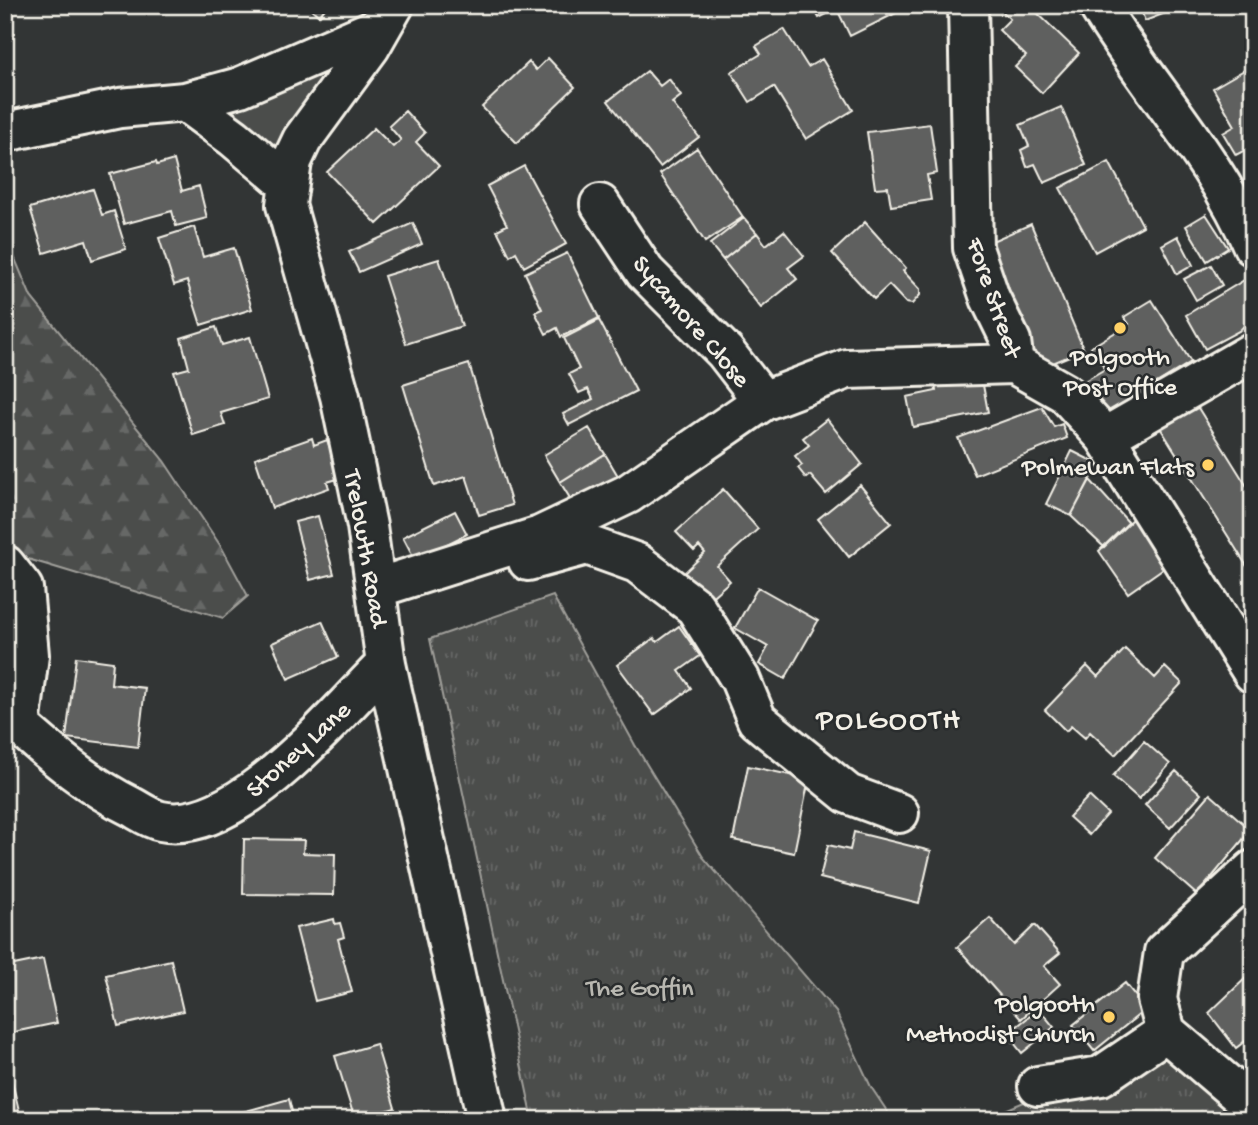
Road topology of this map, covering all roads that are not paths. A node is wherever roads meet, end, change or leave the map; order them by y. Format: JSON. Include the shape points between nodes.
{"nodes":[{"id":1,"x":968,"y":5,"type":"edge"},
{"id":2,"x":1098,"y":5,"type":"edge"},
{"id":3,"x":388,"y":16,"type":"edge"},
{"id":4,"x":185,"y":102,"type":"junction"},
{"id":5,"x":5,"y":132,"type":"edge"},
{"id":6,"x":286,"y":183,"type":"junction"},
{"id":7,"x":1244,"y":198,"type":"edge"},
{"id":8,"x":600,"y":204,"type":"dead end"},
{"id":9,"x":1253,"y":247,"type":"edge"},
{"id":10,"x":1253,"y":352,"type":"edge"},
{"id":11,"x":1014,"y":364,"type":"junction"},
{"id":12,"x":763,"y":401,"type":"junction"},
{"id":13,"x":1105,"y":437,"type":"junction"},
{"id":14,"x":5,"y":565,"type":"edge"},
{"id":15,"x":378,"y":601,"type":"junction"},
{"id":16,"x":386,"y":664,"type":"junction"},
{"id":17,"x":1253,"y":673,"type":"edge"},
{"id":18,"x":13,"y":728,"type":"edge"},
{"id":19,"x":899,"y":813,"type":"dead end"},
{"id":20,"x":1253,"y":870,"type":"edge"},
{"id":21,"x":1166,"y":1032,"type":"junction"},
{"id":22,"x":1038,"y":1086,"type":"dead end"},
{"id":23,"x":1242,"y":1097,"type":"dead end"},
{"id":24,"x":477,"y":1116,"type":"edge"}],
"edges":[{"from":1,"to":11,"type":"street","name":"Fore Street","via":[[973,248],[1011,341]]},
{"from":2,"to":7,"type":"street","via":[[1120,43]]},
{"from":3,"to":4,"type":"street","via":[[240,87]]},
{"from":3,"to":6,"type":"street","name":"Trelowth Road","via":[[302,140]]},
{"from":4,"to":5,"type":"street","via":[[120,108]]},
{"from":4,"to":6,"type":"street"},
{"from":6,"to":15,"type":"street","name":"Trelowth Road","via":[[291,227],[340,396]]},
{"from":7,"to":9,"type":"street"},
{"from":8,"to":12,"type":"street","name":"Sycamore Close","via":[[645,272],[725,352]]},
{"from":10,"to":13,"type":"street"},
{"from":11,"to":12,"type":"street","via":[[847,369]]},
{"from":11,"to":13,"type":"street","name":"Fore Street","via":[[1065,393]]},
{"from":12,"to":15,"type":"street","via":[[628,494],[540,536]]},
{"from":13,"to":17,"type":"street","name":"Fore Street"},
{"from":14,"to":18,"type":"street","name":"Stoney Lane","via":[[23,589],[29,655]]},
{"from":15,"to":16,"type":"street","name":"Trelowth Road"},
{"from":15,"to":19,"type":"street","via":[[587,545],[637,563],[695,607],[740,679],[757,720],[848,794]]},
{"from":16,"to":18,"type":"street","name":"Stoney Lane","via":[[259,789],[215,815],[183,823],[159,821],[116,799]]},
{"from":16,"to":24,"type":"street","name":"Trelowth Road"},
{"from":20,"to":21,"type":"street","via":[[1164,952],[1157,999]]},
{"from":21,"to":22,"type":"street","via":[[1101,1076]]},
{"from":21,"to":23,"type":"street"}]}
